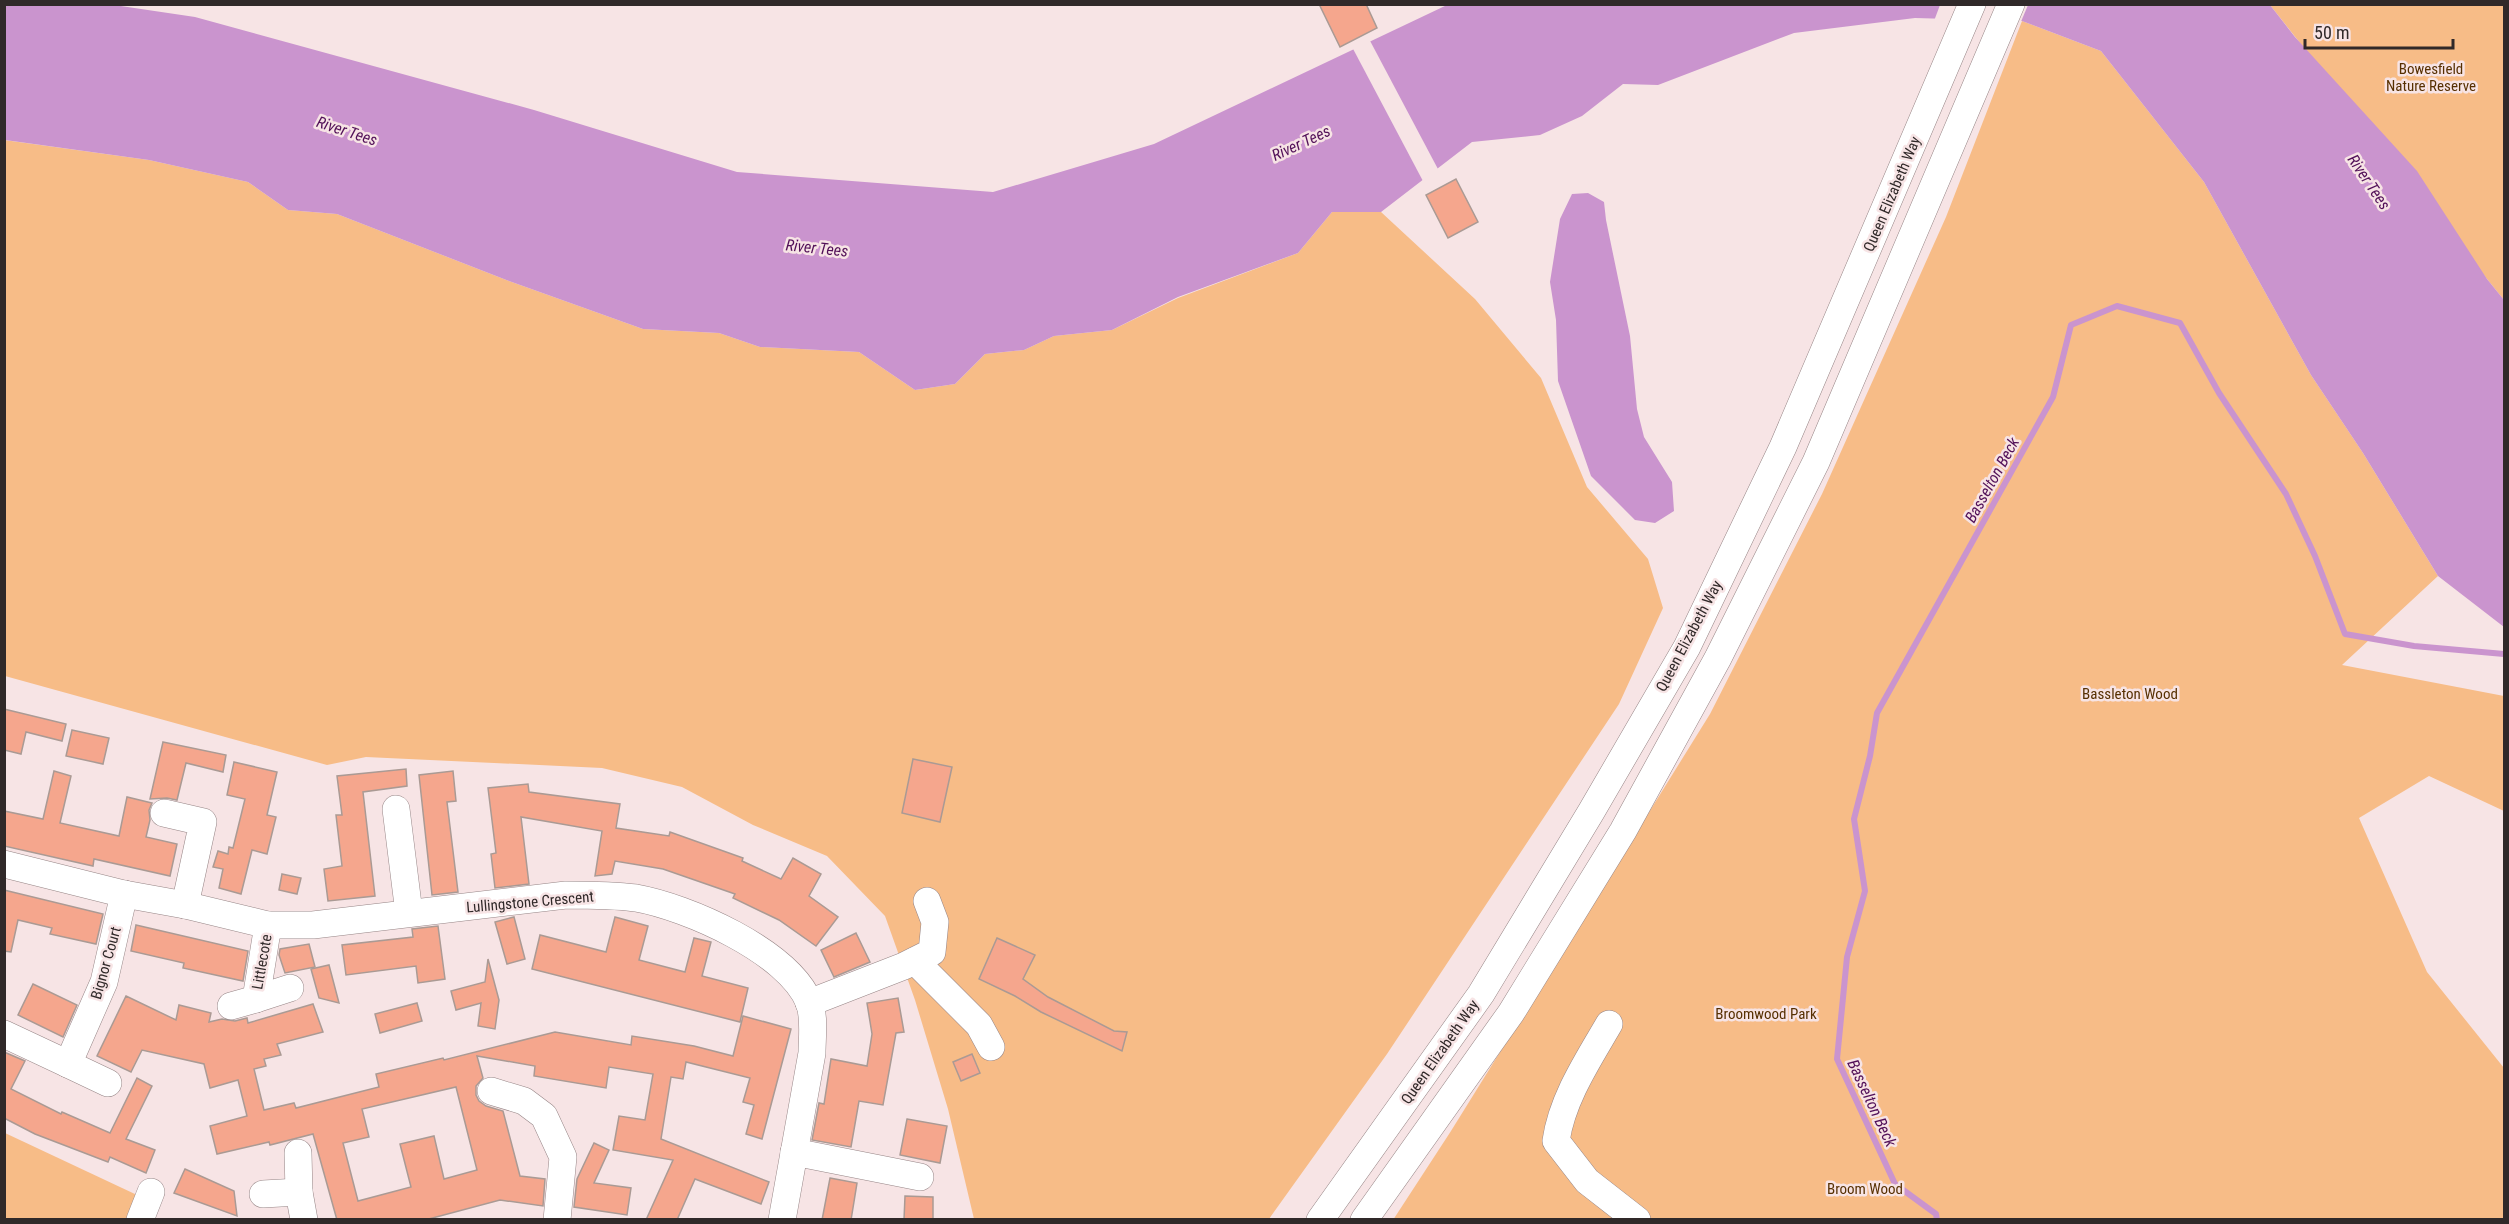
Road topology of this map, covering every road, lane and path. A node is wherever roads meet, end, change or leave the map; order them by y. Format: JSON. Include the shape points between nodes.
{"nodes":[{"id":1,"x":1972,"y":4,"type":"edge"},
{"id":2,"x":2011,"y":4,"type":"edge"},
{"id":3,"x":396,"y":809,"type":"dead end"},
{"id":4,"x":164,"y":813,"type":"dead end"},
{"id":5,"x":4,"y":864,"type":"edge"},
{"id":6,"x":124,"y":894,"type":"junction"},
{"id":7,"x":927,"y":901,"type":"dead end"},
{"id":8,"x":185,"y":905,"type":"junction"},
{"id":9,"x":409,"y":913,"type":"junction"},
{"id":10,"x":268,"y":925,"type":"junction"},
{"id":11,"x":915,"y":961,"type":"junction"},
{"id":12,"x":290,"y":988,"type":"dead end"},
{"id":13,"x":809,"y":1003,"type":"junction"},
{"id":14,"x":1609,"y":1024,"type":"dead end"},
{"id":15,"x":4,"y":1034,"type":"edge"},
{"id":16,"x":991,"y":1047,"type":"dead end"},
{"id":17,"x":68,"y":1064,"type":"junction"},
{"id":18,"x":108,"y":1083,"type":"dead end"},
{"id":19,"x":491,"y":1091,"type":"dead end"},
{"id":20,"x":298,"y":1152,"type":"dead end"},
{"id":21,"x":794,"y":1152,"type":"junction"},
{"id":22,"x":920,"y":1178,"type":"dead end"},
{"id":23,"x":151,"y":1192,"type":"dead end"},
{"id":24,"x":299,"y":1192,"type":"junction"},
{"id":25,"x":264,"y":1194,"type":"dead end"},
{"id":26,"x":140,"y":1220,"type":"edge"},
{"id":27,"x":304,"y":1220,"type":"edge"},
{"id":28,"x":556,"y":1220,"type":"edge"},
{"id":29,"x":782,"y":1220,"type":"edge"},
{"id":30,"x":1320,"y":1220,"type":"edge"},
{"id":31,"x":1364,"y":1220,"type":"edge"},
{"id":32,"x":1637,"y":1220,"type":"edge"}],
"edges":[{"from":1,"to":30,"type":"street","name":"Queen Elizabeth Way","via":[[1783,447],[1687,647],[1481,994]]},
{"from":2,"to":31,"type":"street","via":[[1816,462],[1718,658],[1623,831],[1511,1013]]},
{"from":3,"to":9,"type":"street"},
{"from":4,"to":8,"type":"street","via":[[203,822]]},
{"from":5,"to":6,"type":"street","name":"Lullingstone Crescent"},
{"from":6,"to":8,"type":"street","name":"Lullingstone Crescent"},
{"from":6,"to":17,"type":"street","name":"Bignor Court","via":[[104,982]]},
{"from":7,"to":11,"type":"street","via":[[935,922],[932,952]]},
{"from":8,"to":10,"type":"street","name":"Lullingstone Crescent"},
{"from":9,"to":10,"type":"street","name":"Lullingstone Crescent","via":[[313,925]]},
{"from":9,"to":13,"type":"street","name":"Lullingstone Crescent","via":[[566,896],[637,898],[686,912],[752,945],[783,966]]},
{"from":10,"to":12,"type":"street","name":"Littlecote","via":[[243,1002]]},
{"from":11,"to":13,"type":"street"},
{"from":11,"to":16,"type":"street","via":[[979,1025]]},
{"from":13,"to":21,"type":"street","name":"Lullingstone Crescent","via":[[812,1053]]},
{"from":14,"to":32,"type":"street","via":[[1568,1100],[1559,1120],[1556,1141],[1587,1181]]},
{"from":15,"to":17,"type":"street"},
{"from":17,"to":18,"type":"street"},
{"from":19,"to":28,"type":"street","via":[[524,1101],[544,1116],[563,1157]]},
{"from":20,"to":24,"type":"street"},
{"from":21,"to":22,"type":"street"},
{"from":21,"to":29,"type":"street","name":"Lullingstone Crescent"},
{"from":23,"to":26,"type":"street"},
{"from":24,"to":25,"type":"street"},
{"from":24,"to":27,"type":"street"}]}
